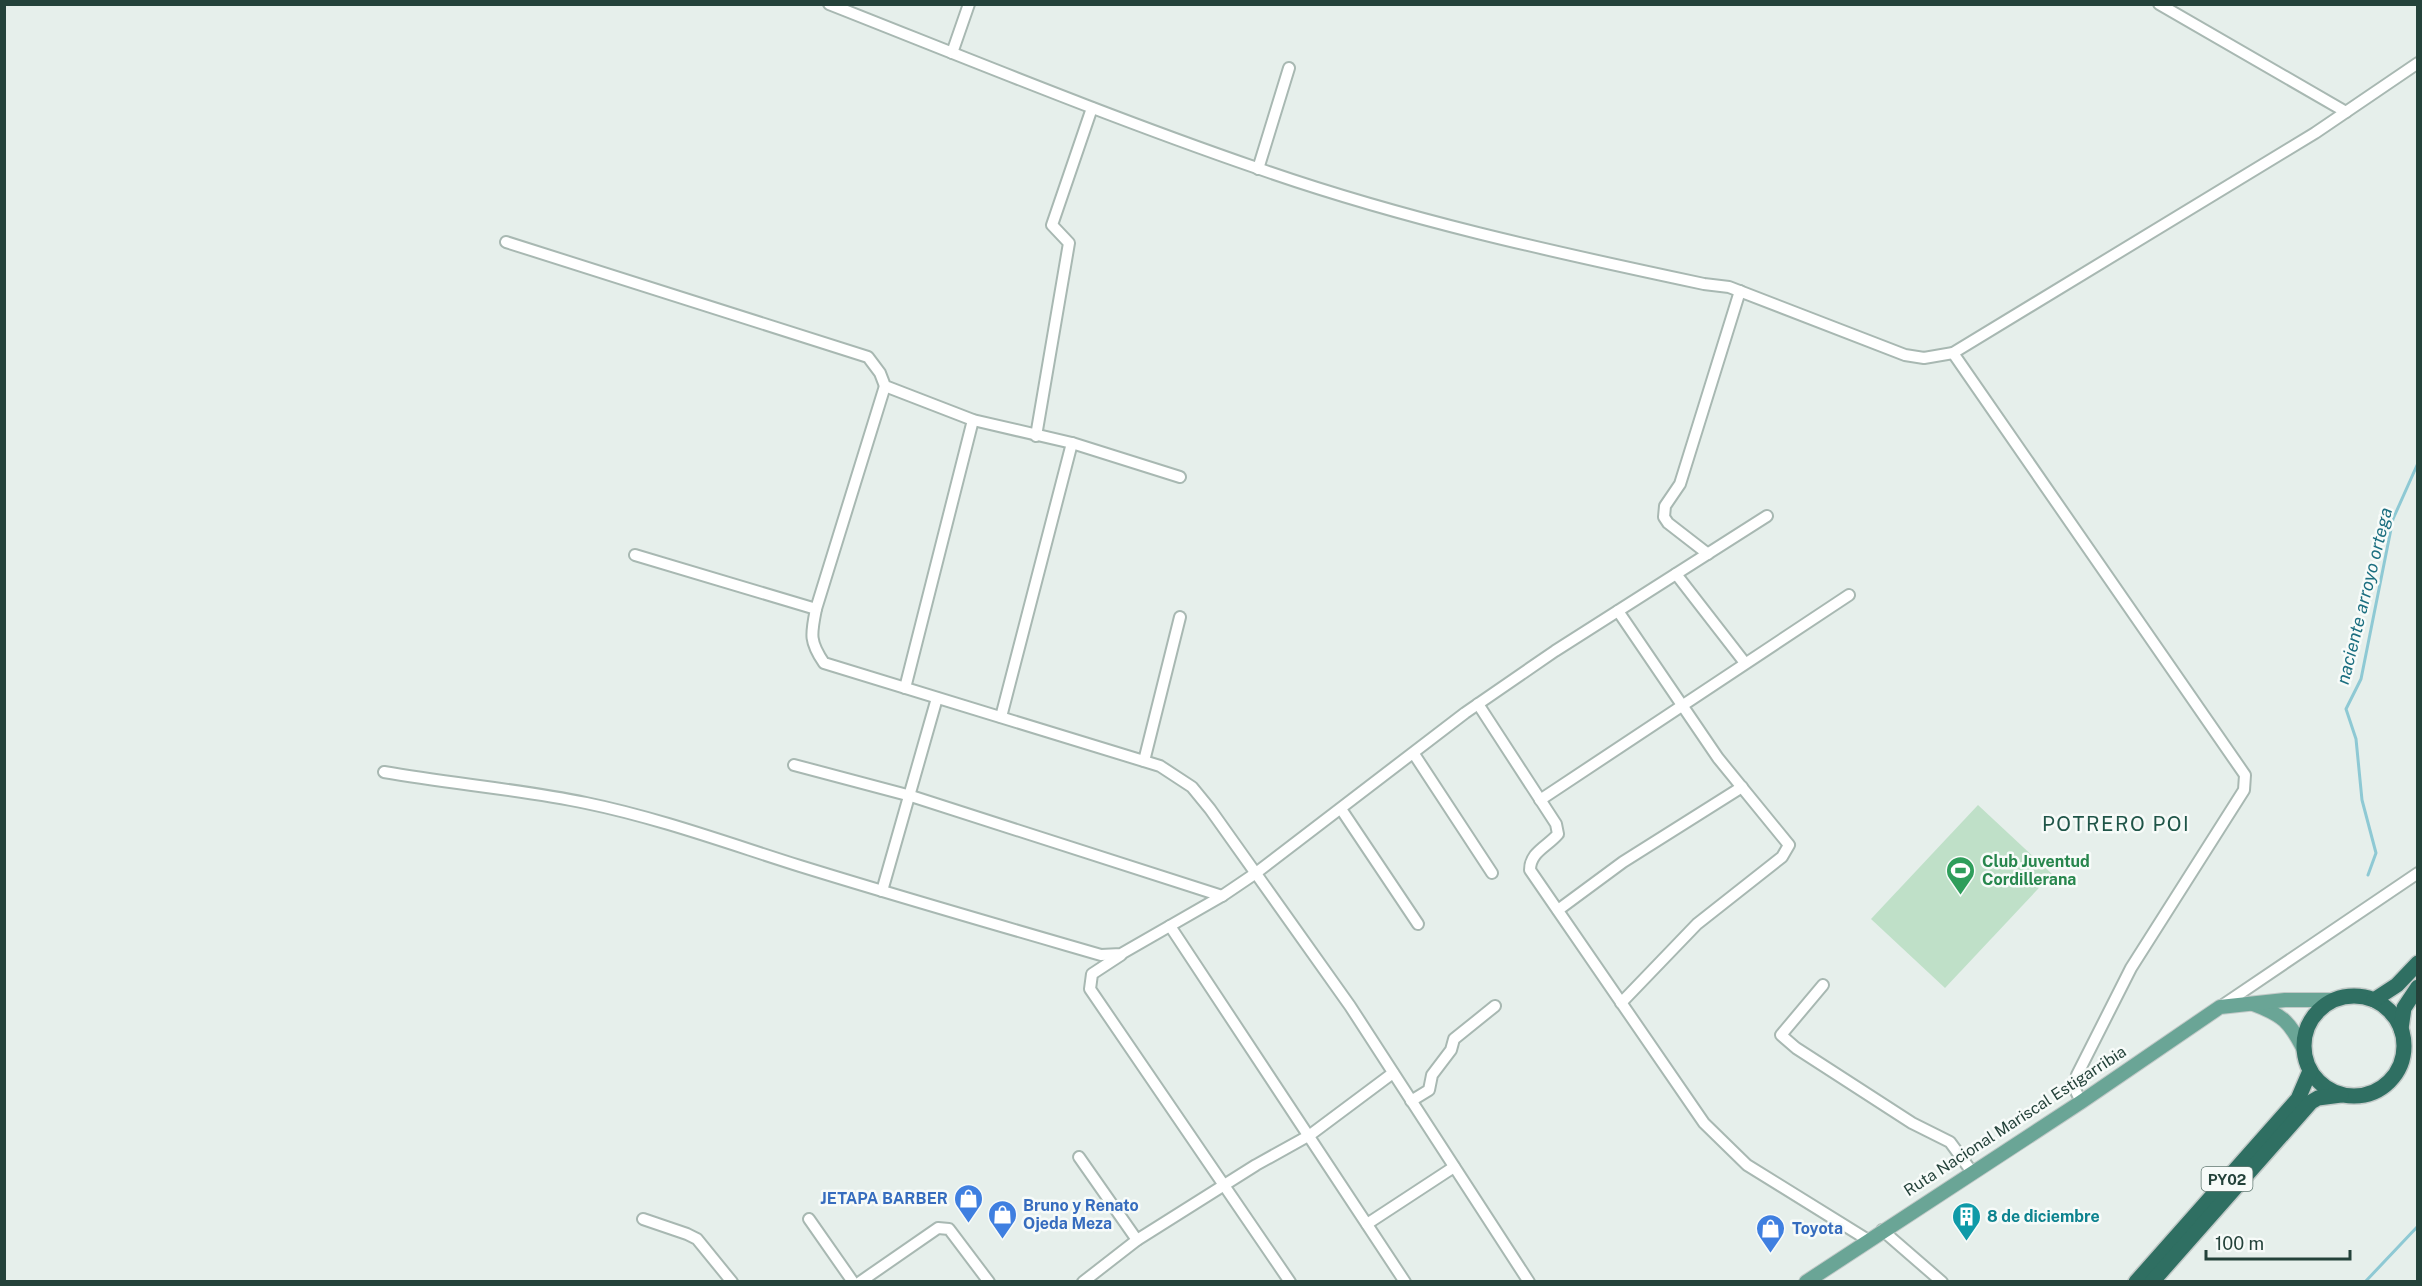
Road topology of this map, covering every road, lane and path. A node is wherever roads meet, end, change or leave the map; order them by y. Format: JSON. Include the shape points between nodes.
{"nodes":[{"id":1,"x":829,"y":4,"type":"edge"},
{"id":2,"x":969,"y":4,"type":"edge"},
{"id":3,"x":2160,"y":4,"type":"edge"},
{"id":4,"x":952,"y":53,"type":"junction"},
{"id":5,"x":2418,"y":63,"type":"edge"},
{"id":6,"x":1289,"y":68,"type":"dead end"},
{"id":7,"x":1092,"y":108,"type":"junction"},
{"id":8,"x":2346,"y":112,"type":"junction"},
{"id":9,"x":1258,"y":169,"type":"junction"},
{"id":10,"x":506,"y":242,"type":"dead end"},
{"id":11,"x":1740,"y":291,"type":"junction"},
{"id":12,"x":1953,"y":353,"type":"junction"},
{"id":13,"x":885,"y":386,"type":"junction"},
{"id":14,"x":973,"y":420,"type":"junction"},
{"id":15,"x":1036,"y":436,"type":"junction"},
{"id":16,"x":1072,"y":442,"type":"junction"},
{"id":17,"x":1180,"y":477,"type":"dead end"},
{"id":18,"x":1767,"y":516,"type":"dead end"},
{"id":19,"x":1708,"y":554,"type":"junction"},
{"id":20,"x":635,"y":555,"type":"dead end"},
{"id":21,"x":1676,"y":574,"type":"junction"},
{"id":22,"x":1849,"y":595,"type":"dead end"},
{"id":23,"x":816,"y":609,"type":"junction"},
{"id":24,"x":1618,"y":611,"type":"junction"},
{"id":25,"x":1180,"y":617,"type":"dead end"},
{"id":26,"x":1745,"y":663,"type":"junction"},
{"id":27,"x":905,"y":688,"type":"junction"},
{"id":28,"x":937,"y":698,"type":"junction"},
{"id":29,"x":1478,"y":704,"type":"junction"},
{"id":30,"x":1682,"y":706,"type":"junction"},
{"id":31,"x":1000,"y":717,"type":"junction"},
{"id":32,"x":1414,"y":754,"type":"junction"},
{"id":33,"x":1144,"y":761,"type":"junction"},
{"id":34,"x":794,"y":765,"type":"dead end"},
{"id":35,"x":384,"y":772,"type":"dead end"},
{"id":36,"x":1742,"y":787,"type":"junction"},
{"id":37,"x":910,"y":796,"type":"junction"},
{"id":38,"x":1540,"y":800,"type":"junction"},
{"id":39,"x":1341,"y":809,"type":"junction"},
{"id":40,"x":1256,"y":873,"type":"junction"},
{"id":41,"x":1492,"y":873,"type":"dead end"},
{"id":42,"x":2418,"y":873,"type":"edge"},
{"id":43,"x":882,"y":891,"type":"junction"},
{"id":44,"x":1222,"y":896,"type":"junction"},
{"id":45,"x":1558,"y":910,"type":"junction"},
{"id":46,"x":1418,"y":924,"type":"dead end"},
{"id":47,"x":1170,"y":926,"type":"junction"},
{"id":48,"x":1121,"y":954,"type":"junction"},
{"id":49,"x":2418,"y":963,"type":"edge"},
{"id":50,"x":1822,"y":985,"type":"dead end"},
{"id":51,"x":2418,"y":987,"type":"edge"},
{"id":52,"x":2333,"y":1000,"type":"junction"},
{"id":53,"x":2374,"y":1000,"type":"junction"},
{"id":54,"x":1621,"y":1003,"type":"junction"},
{"id":55,"x":2248,"y":1003,"type":"junction"},
{"id":56,"x":1495,"y":1006,"type":"dead end"},
{"id":57,"x":2220,"y":1007,"type":"junction"},
{"id":58,"x":2401,"y":1029,"type":"junction"},
{"id":59,"x":2304,"y":1050,"type":"junction"},
{"id":60,"x":2310,"y":1071,"type":"junction"},
{"id":61,"x":1393,"y":1073,"type":"junction"},
{"id":62,"x":2341,"y":1095,"type":"junction"},
{"id":63,"x":1412,"y":1101,"type":"junction"},
{"id":64,"x":2081,"y":1102,"type":"junction"},
{"id":65,"x":1309,"y":1136,"type":"junction"},
{"id":66,"x":1080,"y":1157,"type":"dead end"},
{"id":67,"x":1455,"y":1167,"type":"junction"},
{"id":68,"x":1972,"y":1172,"type":"junction"},
{"id":69,"x":1224,"y":1185,"type":"junction"},
{"id":70,"x":643,"y":1219,"type":"dead end"},
{"id":71,"x":809,"y":1219,"type":"dead end"},
{"id":72,"x":1367,"y":1224,"type":"junction"},
{"id":73,"x":1882,"y":1230,"type":"junction"},
{"id":74,"x":1137,"y":1240,"type":"junction"},
{"id":75,"x":1868,"y":1240,"type":"junction"},
{"id":76,"x":732,"y":1281,"type":"edge"},
{"id":77,"x":853,"y":1281,"type":"edge"},
{"id":78,"x":860,"y":1281,"type":"edge"},
{"id":79,"x":989,"y":1281,"type":"edge"},
{"id":80,"x":1083,"y":1281,"type":"edge"},
{"id":81,"x":1290,"y":1281,"type":"edge"},
{"id":82,"x":1405,"y":1281,"type":"edge"},
{"id":83,"x":1529,"y":1281,"type":"edge"},
{"id":84,"x":1806,"y":1281,"type":"edge"},
{"id":85,"x":1942,"y":1281,"type":"edge"},
{"id":86,"x":2136,"y":1281,"type":"edge"},
{"id":87,"x":2152,"y":1281,"type":"edge"}],
"edges":[{"from":1,"to":4,"type":"street"},
{"from":2,"to":4,"type":"street"},
{"from":3,"to":8,"type":"street"},
{"from":4,"to":7,"type":"street"},
{"from":5,"to":8,"type":"street"},
{"from":6,"to":9,"type":"street"},
{"from":7,"to":9,"type":"street"},
{"from":7,"to":15,"type":"street","via":[[1052,225],[1069,243]]},
{"from":8,"to":12,"type":"street"},
{"from":9,"to":11,"type":"street","via":[[1409,215],[1533,247]]},
{"from":10,"to":13,"type":"street","via":[[868,357]]},
{"from":11,"to":12,"type":"street","via":[[1905,355],[1924,358]]},
{"from":11,"to":19,"type":"street","via":[[1680,484],[1665,506],[1668,523]]},
{"from":12,"to":64,"type":"street","via":[[2245,775],[2244,790],[2132,968],[2077,1076],[2074,1087]]},
{"from":13,"to":14,"type":"street"},
{"from":13,"to":23,"type":"street"},
{"from":14,"to":15,"type":"street"},
{"from":14,"to":27,"type":"street"},
{"from":15,"to":16,"type":"street"},
{"from":16,"to":17,"type":"street"},
{"from":16,"to":31,"type":"street"},
{"from":18,"to":19,"type":"street"},
{"from":19,"to":21,"type":"street"},
{"from":20,"to":23,"type":"street"},
{"from":21,"to":24,"type":"street"},
{"from":21,"to":26,"type":"street"},
{"from":22,"to":26,"type":"street"},
{"from":23,"to":27,"type":"street","via":[[811,634],[813,648],[824,663]]},
{"from":24,"to":29,"type":"street"},
{"from":24,"to":30,"type":"street"},
{"from":25,"to":33,"type":"street"},
{"from":26,"to":30,"type":"street"},
{"from":27,"to":28,"type":"street"},
{"from":28,"to":31,"type":"street"},
{"from":28,"to":37,"type":"street"},
{"from":29,"to":32,"type":"street"},
{"from":29,"to":38,"type":"street"},
{"from":30,"to":36,"type":"street"},
{"from":30,"to":38,"type":"street"},
{"from":31,"to":33,"type":"street"},
{"from":32,"to":39,"type":"street"},
{"from":32,"to":41,"type":"street"},
{"from":33,"to":40,"type":"street","via":[[1160,766],[1192,787]]},
{"from":34,"to":37,"type":"street"},
{"from":35,"to":43,"type":"street","via":[[500,787],[637,815]]},
{"from":36,"to":45,"type":"street","via":[[1623,862]]},
{"from":36,"to":54,"type":"street","via":[[1789,845],[1782,857],[1697,924]]},
{"from":37,"to":43,"type":"street"},
{"from":37,"to":44,"type":"street"},
{"from":38,"to":45,"type":"street","via":[[1558,834],[1536,852],[1530,870]]},
{"from":39,"to":40,"type":"street"},
{"from":39,"to":46,"type":"street"},
{"from":40,"to":44,"type":"street"},
{"from":40,"to":61,"type":"street"},
{"from":42,"to":57,"type":"street"},
{"from":43,"to":48,"type":"street","via":[[1101,955]]},
{"from":44,"to":47,"type":"street"},
{"from":45,"to":54,"type":"street"},
{"from":47,"to":48,"type":"street"},
{"from":47,"to":65,"type":"street"},
{"from":48,"to":69,"type":"street","via":[[1092,974],[1090,990]]},
{"from":49,"to":53,"type":"highway","via":[[2397,985]]},
{"from":50,"to":68,"type":"street","via":[[1781,1035],[1912,1123],[1950,1142]]},
{"from":51,"to":58,"type":"highway","number":"PY02","via":[[2404,1008]]},
{"from":52,"to":53,"type":"highway","via":[[2360,996]]},
{"from":52,"to":55,"type":"main road","name":"Ruta Nacional Mariscal Estigarribia"},
{"from":52,"to":59,"type":"highway","via":[[2311,1021]]},
{"from":53,"to":58,"type":"highway","via":[[2385,1007]]},
{"from":54,"to":75,"type":"street","via":[[1704,1123],[1747,1165]]},
{"from":55,"to":57,"type":"main road","name":"Ruta Nacional Mariscal Estigarribia"},
{"from":55,"to":59,"type":"main road","via":[[2282,1017]]},
{"from":56,"to":63,"type":"street","via":[[1454,1039],[1451,1050],[1432,1075],[1429,1090]]},
{"from":57,"to":64,"type":"main road","name":"Ruta Nacional Mariscal Estigarribia"},
{"from":58,"to":62,"type":"highway","number":"PY02","via":[[2404,1045],[2393,1076],[2366,1094]]},
{"from":59,"to":60,"type":"highway"},
{"from":60,"to":62,"type":"highway","via":[[2323,1085]]},
{"from":60,"to":86,"type":"highway","number":"PY02","via":[[2298,1099]]},
{"from":61,"to":63,"type":"street"},
{"from":61,"to":65,"type":"street"},
{"from":62,"to":87,"type":"highway","number":"PY02","via":[[2311,1102]]},
{"from":63,"to":67,"type":"street"},
{"from":64,"to":68,"type":"main road","name":"Ruta Nacional Mariscal Estigarribia"},
{"from":65,"to":69,"type":"street"},
{"from":65,"to":72,"type":"street"},
{"from":66,"to":74,"type":"street"},
{"from":67,"to":72,"type":"street"},
{"from":67,"to":83,"type":"street"},
{"from":68,"to":73,"type":"main road","name":"Ruta Nacional Mariscal Estigarribia"},
{"from":69,"to":74,"type":"street"},
{"from":69,"to":81,"type":"street"},
{"from":70,"to":76,"type":"street","via":[[697,1239]]},
{"from":71,"to":77,"type":"street"},
{"from":72,"to":82,"type":"street"},
{"from":73,"to":75,"type":"main road","name":"Ruta Nacional Mariscal Estigarribia"},
{"from":73,"to":85,"type":"street"},
{"from":74,"to":80,"type":"street"},
{"from":75,"to":84,"type":"main road","name":"Ruta Nacional Mariscal Estigarribia"},
{"from":78,"to":79,"type":"street","via":[[938,1228],[949,1229]]}]}
